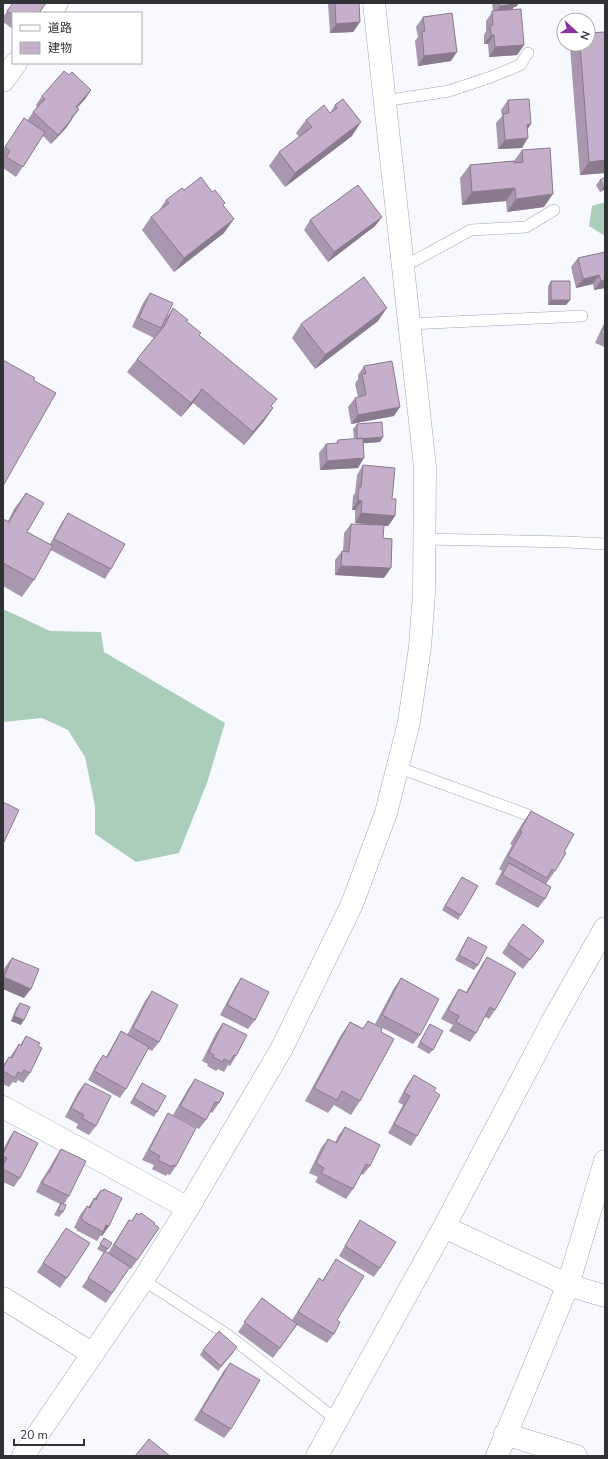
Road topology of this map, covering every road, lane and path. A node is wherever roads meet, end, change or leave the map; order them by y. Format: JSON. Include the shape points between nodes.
{"nodes":[{"id":1,"x":57,"y":3,"type":"edge"},
{"id":2,"x":374,"y":3,"type":"edge"},
{"id":3,"x":51,"y":12,"type":"edge"},
{"id":4,"x":528,"y":53,"type":"dead end"},
{"id":5,"x":15,"y":64,"type":"edge"},
{"id":6,"x":3,"y":81,"type":"edge"},
{"id":7,"x":384,"y":100,"type":"junction"},
{"id":8,"x":554,"y":210,"type":"edge"},
{"id":9,"x":403,"y":267,"type":"junction"},
{"id":10,"x":582,"y":316,"type":"dead end"},
{"id":11,"x":409,"y":324,"type":"junction"},
{"id":12,"x":425,"y":539,"type":"junction"},
{"id":13,"x":605,"y":544,"type":"edge"},
{"id":14,"x":397,"y":767,"type":"junction"},
{"id":15,"x":528,"y":815,"type":"edge"},
{"id":16,"x":604,"y":932,"type":"edge"},
{"id":17,"x":3,"y":1107,"type":"edge"},
{"id":18,"x":605,"y":1161,"type":"edge"},
{"id":19,"x":188,"y":1208,"type":"junction"},
{"id":20,"x":444,"y":1227,"type":"junction"},
{"id":21,"x":143,"y":1280,"type":"junction"},
{"id":22,"x":568,"y":1285,"type":"junction"},
{"id":23,"x":605,"y":1296,"type":"edge"},
{"id":24,"x":3,"y":1298,"type":"edge"},
{"id":25,"x":93,"y":1354,"type":"junction"},
{"id":26,"x":337,"y":1420,"type":"junction"},
{"id":27,"x":505,"y":1434,"type":"junction"},
{"id":28,"x":23,"y":1456,"type":"edge"},
{"id":29,"x":317,"y":1456,"type":"edge"},
{"id":30,"x":497,"y":1456,"type":"edge"},
{"id":31,"x":576,"y":1456,"type":"edge"}],
"edges":[{"from":1,"to":3,"type":"street"},
{"from":2,"to":7,"type":"street"},
{"from":4,"to":7,"type":"lane","via":[[520,65],[449,91]]},
{"from":5,"to":6,"type":"street"},
{"from":7,"to":9,"type":"street"},
{"from":8,"to":9,"type":"lane","via":[[526,227],[471,230]]},
{"from":9,"to":11,"type":"street"},
{"from":10,"to":11,"type":"lane"},
{"from":11,"to":12,"type":"street","via":[[425,467]]},
{"from":12,"to":13,"type":"lane"},
{"from":12,"to":14,"type":"street","via":[[420,648],[409,722]]},
{"from":14,"to":15,"type":"lane"},
{"from":14,"to":19,"type":"street","via":[[386,812],[352,904],[282,1048]]},
{"from":16,"to":20,"type":"street","via":[[552,1022]]},
{"from":17,"to":19,"type":"street"},
{"from":18,"to":22,"type":"street"},
{"from":19,"to":21,"type":"street"},
{"from":20,"to":22,"type":"street"},
{"from":20,"to":26,"type":"street"},
{"from":21,"to":25,"type":"street"},
{"from":21,"to":26,"type":"lane","via":[[228,1335]]},
{"from":22,"to":23,"type":"street"},
{"from":22,"to":27,"type":"street"},
{"from":24,"to":25,"type":"street"},
{"from":25,"to":28,"type":"street"},
{"from":26,"to":29,"type":"street"},
{"from":27,"to":30,"type":"street"},
{"from":27,"to":31,"type":"street"}]}
